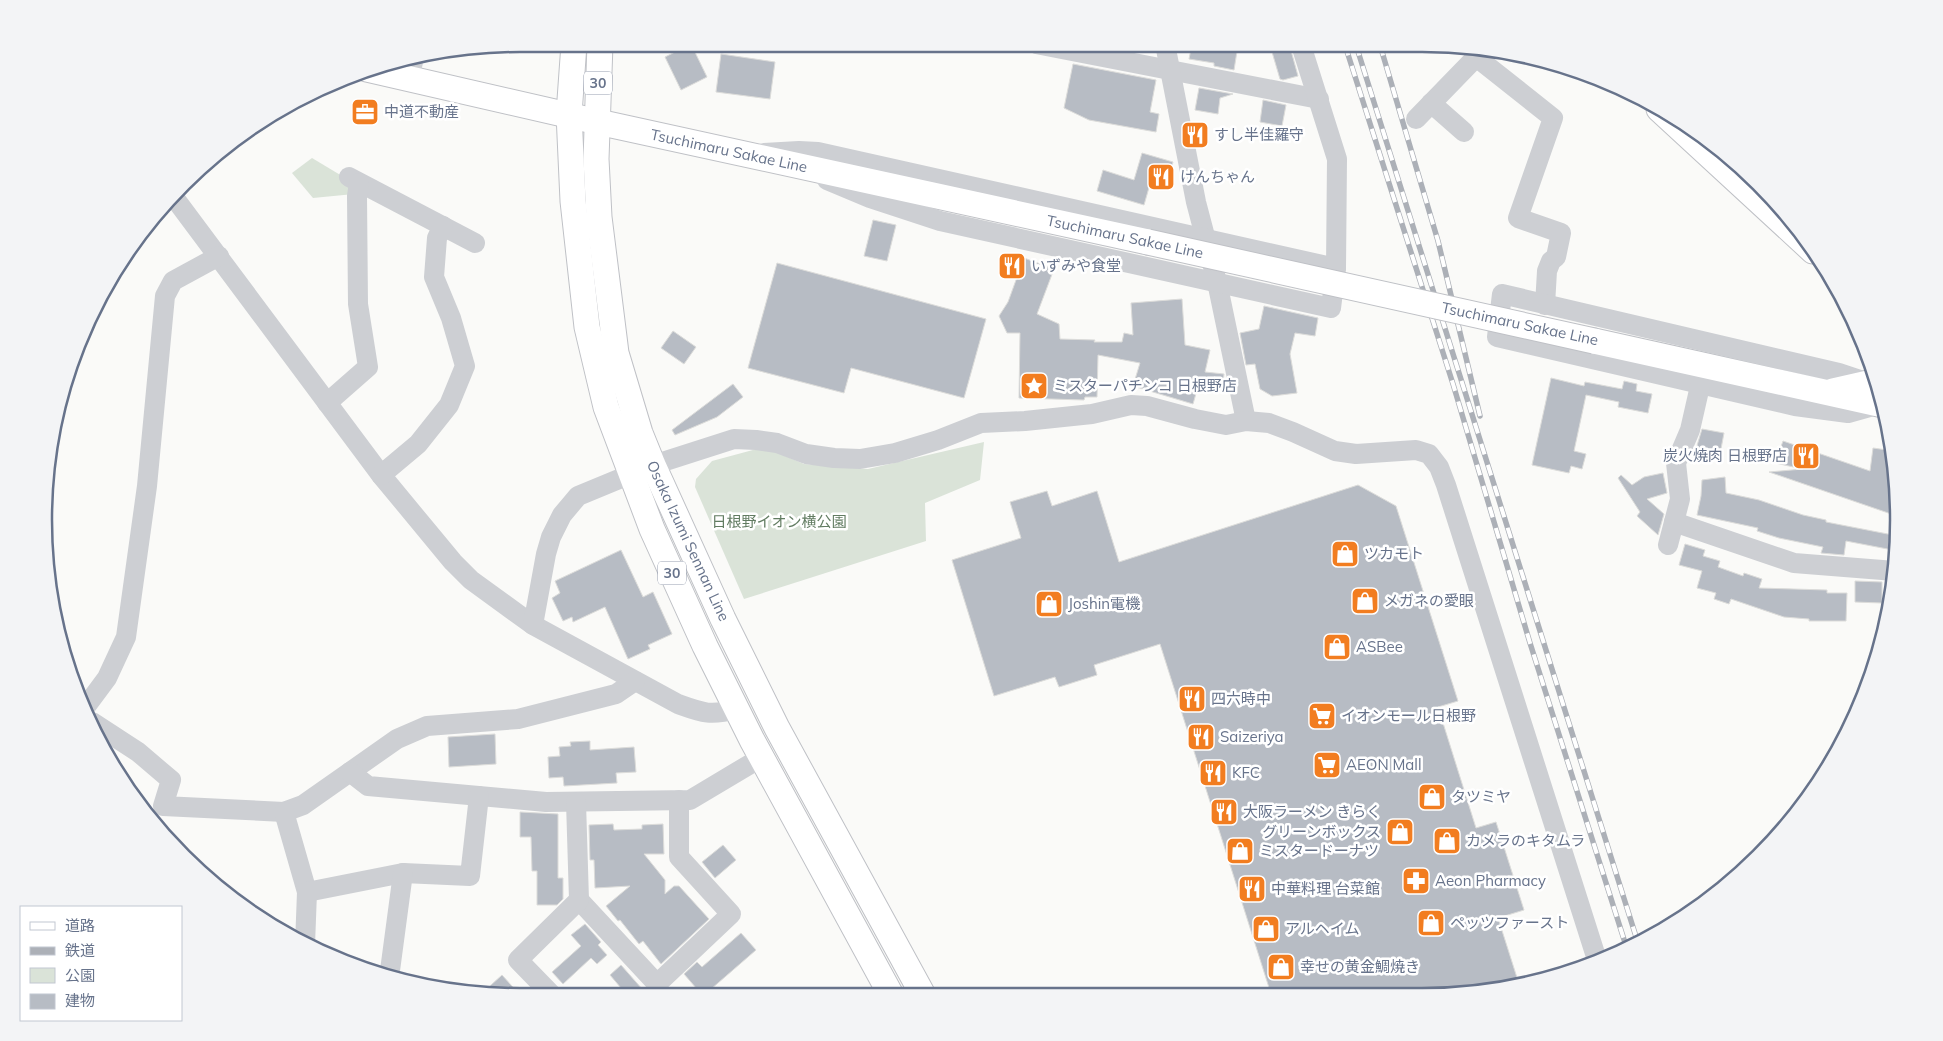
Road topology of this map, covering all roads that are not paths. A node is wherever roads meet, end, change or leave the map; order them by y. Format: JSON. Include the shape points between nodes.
{"nodes":[{"id":1,"x":573,"y":52,"type":"edge"},
{"id":2,"x":600,"y":52,"type":"edge"},
{"id":3,"x":1076,"y":52,"type":"edge"},
{"id":4,"x":1166,"y":52,"type":"edge"},
{"id":5,"x":1303,"y":52,"type":"edge"},
{"id":6,"x":1476,"y":56,"type":"edge"},
{"id":7,"x":1484,"y":57,"type":"edge"},
{"id":8,"x":394,"y":70,"type":"edge"},
{"id":9,"x":411,"y":70,"type":"edge"},
{"id":10,"x":1170,"y":71,"type":"junction"},
{"id":11,"x":1319,"y":99,"type":"junction"},
{"id":12,"x":1431,"y":103,"type":"junction"},
{"id":13,"x":569,"y":114,"type":"junction"},
{"id":14,"x":1416,"y":119,"type":"dead end"},
{"id":15,"x":598,"y":122,"type":"junction"},
{"id":16,"x":1464,"y":132,"type":"dead end"},
{"id":17,"x":745,"y":154,"type":"junction"},
{"id":18,"x":786,"y":163,"type":"junction"},
{"id":19,"x":178,"y":203,"type":"edge"},
{"id":20,"x":443,"y":226,"type":"junction"},
{"id":21,"x":1206,"y":239,"type":"junction"},
{"id":22,"x":475,"y":243,"type":"dead end"},
{"id":23,"x":219,"y":256,"type":"junction"},
{"id":24,"x":1336,"y":268,"type":"junction"},
{"id":25,"x":1217,"y":282,"type":"junction"},
{"id":26,"x":1545,"y":305,"type":"junction"},
{"id":27,"x":1700,"y":386,"type":"junction"},
{"id":28,"x":1873,"y":391,"type":"edge"},
{"id":29,"x":1873,"y":393,"type":"edge"},
{"id":30,"x":1874,"y":395,"type":"edge"},
{"id":31,"x":327,"y":403,"type":"junction"},
{"id":32,"x":1246,"y":421,"type":"junction"},
{"id":33,"x":641,"y":469,"type":"junction"},
{"id":34,"x":380,"y":475,"type":"junction"},
{"id":35,"x":1674,"y":522,"type":"junction"},
{"id":36,"x":1668,"y":545,"type":"dead end"},
{"id":37,"x":1887,"y":570,"type":"edge"},
{"id":38,"x":533,"y":625,"type":"junction"},
{"id":39,"x":636,"y":681,"type":"junction"},
{"id":40,"x":89,"y":702,"type":"edge"},
{"id":41,"x":737,"y":709,"type":"junction"},
{"id":42,"x":102,"y":728,"type":"edge"},
{"id":43,"x":762,"y":758,"type":"junction"},
{"id":44,"x":350,"y":772,"type":"junction"},
{"id":45,"x":479,"y":796,"type":"junction"},
{"id":46,"x":680,"y":800,"type":"junction"},
{"id":47,"x":576,"y":802,"type":"junction"},
{"id":48,"x":284,"y":812,"type":"junction"},
{"id":49,"x":402,"y":873,"type":"junction"},
{"id":50,"x":307,"y":892,"type":"junction"},
{"id":51,"x":579,"y":900,"type":"junction"},
{"id":52,"x":305,"y":936,"type":"edge"},
{"id":53,"x":1596,"y":955,"type":"edge"},
{"id":54,"x":391,"y":970,"type":"edge"},
{"id":55,"x":545,"y":988,"type":"edge"},
{"id":56,"x":651,"y":988,"type":"edge"},
{"id":57,"x":655,"y":988,"type":"edge"},
{"id":58,"x":887,"y":988,"type":"edge"},
{"id":59,"x":919,"y":988,"type":"edge"}],
"edges":[{"from":1,"to":13,"type":"main road","name":"Osaka Izumi Sennan Line","number":"30"},
{"from":2,"to":15,"type":"main road","name":"Osaka Izumi Sennan Line","number":"30"},
{"from":3,"to":10,"type":"street"},
{"from":4,"to":10,"type":"street"},
{"from":5,"to":11,"type":"street"},
{"from":6,"to":12,"type":"street"},
{"from":7,"to":26,"type":"street","via":[[1554,118],[1518,218],[1561,233],[1556,257],[1547,271]]},
{"from":8,"to":9,"type":"main road","name":"Tsuchimaru Sakae Line"},
{"from":9,"to":13,"type":"main road","name":"Tsuchimaru Sakae Line"},
{"from":10,"to":11,"type":"street"},
{"from":10,"to":21,"type":"street"},
{"from":11,"to":24,"type":"street","via":[[1337,160]]},
{"from":12,"to":14,"type":"street"},
{"from":12,"to":16,"type":"street"},
{"from":13,"to":15,"type":"main road","name":"Tsuchimaru Sakae Line"},
{"from":13,"to":33,"type":"main road","name":"Osaka Izumi Sennan Line","number":"30","via":[[574,210],[587,327],[606,407]]},
{"from":15,"to":17,"type":"main road","name":"Tsuchimaru Sakae Line"},
{"from":15,"to":33,"type":"main road","name":"Osaka Izumi Sennan Line","number":"30","via":[[596,159],[600,217],[616,353],[640,433]]},
{"from":17,"to":18,"type":"main road","name":"Tsuchimaru Sakae Line"},
{"from":17,"to":21,"type":"street","via":[[818,152]]},
{"from":18,"to":25,"type":"street","via":[[870,198],[940,221]]},
{"from":18,"to":29,"type":"main road","name":"Tsuchimaru Sakae Line","bridge":true,"via":[[1828,392]]},
{"from":19,"to":23,"type":"street"},
{"from":20,"to":22,"type":"street"},
{"from":20,"to":31,"type":"street","via":[[354,180],[358,304],[368,366]]},
{"from":20,"to":34,"type":"street","via":[[437,238],[434,277],[451,318],[465,366],[449,405],[418,444]]},
{"from":21,"to":24,"type":"street"},
{"from":21,"to":25,"type":"street"},
{"from":23,"to":31,"type":"street"},
{"from":23,"to":40,"type":"street","via":[[173,281],[165,296],[147,486],[126,638],[107,678]]},
{"from":24,"to":25,"type":"street","via":[[1331,308]]},
{"from":25,"to":32,"type":"street"},
{"from":26,"to":27,"type":"street","via":[[1502,294],[1496,337]]},
{"from":26,"to":28,"type":"street","via":[[1839,373]]},
{"from":27,"to":30,"type":"street","via":[[1795,406],[1848,412]]},
{"from":27,"to":35,"type":"street","via":[[1690,430],[1676,463],[1680,499]]},
{"from":31,"to":34,"type":"street"},
{"from":32,"to":33,"type":"street","via":[[1226,425],[1131,405],[1092,414],[981,422],[895,453],[860,458],[806,454],[777,443],[734,439]]},
{"from":32,"to":53,"type":"street","via":[[1277,426],[1335,451],[1356,454],[1416,450],[1429,454],[1440,467]]},
{"from":33,"to":38,"type":"street","via":[[578,496],[562,515],[546,554]]},
{"from":33,"to":41,"type":"main road","name":"Osaka Izumi Sennan Line","number":"30","via":[[652,529]]},
{"from":33,"to":59,"type":"main road","name":"Osaka Izumi Sennan Line","number":"30"},
{"from":34,"to":38,"type":"street","via":[[465,574]]},
{"from":35,"to":36,"type":"street"},
{"from":35,"to":37,"type":"street","via":[[1794,563]]},
{"from":38,"to":39,"type":"street"},
{"from":39,"to":41,"type":"street","via":[[701,713],[718,714]]},
{"from":39,"to":44,"type":"street","via":[[616,694],[518,719],[427,726],[397,739]]},
{"from":41,"to":43,"type":"main road","name":"Osaka Izumi Sennan Line","number":"30"},
{"from":42,"to":48,"type":"street","via":[[138,752],[171,780],[162,806]]},
{"from":43,"to":46,"type":"street","via":[[690,800]]},
{"from":43,"to":58,"type":"main road","name":"Osaka Izumi Sennan Line","number":"30"},
{"from":44,"to":45,"type":"street","via":[[368,786]]},
{"from":44,"to":48,"type":"street","via":[[303,805]]},
{"from":45,"to":47,"type":"street"},
{"from":45,"to":49,"type":"street","via":[[470,876]]},
{"from":46,"to":47,"type":"street"},
{"from":46,"to":57,"type":"street","via":[[679,857],[731,914]]},
{"from":47,"to":51,"type":"street"},
{"from":48,"to":50,"type":"street"},
{"from":49,"to":50,"type":"street"},
{"from":49,"to":54,"type":"street"},
{"from":50,"to":52,"type":"street"},
{"from":51,"to":55,"type":"street","via":[[518,960]]},
{"from":51,"to":56,"type":"street"}]}
